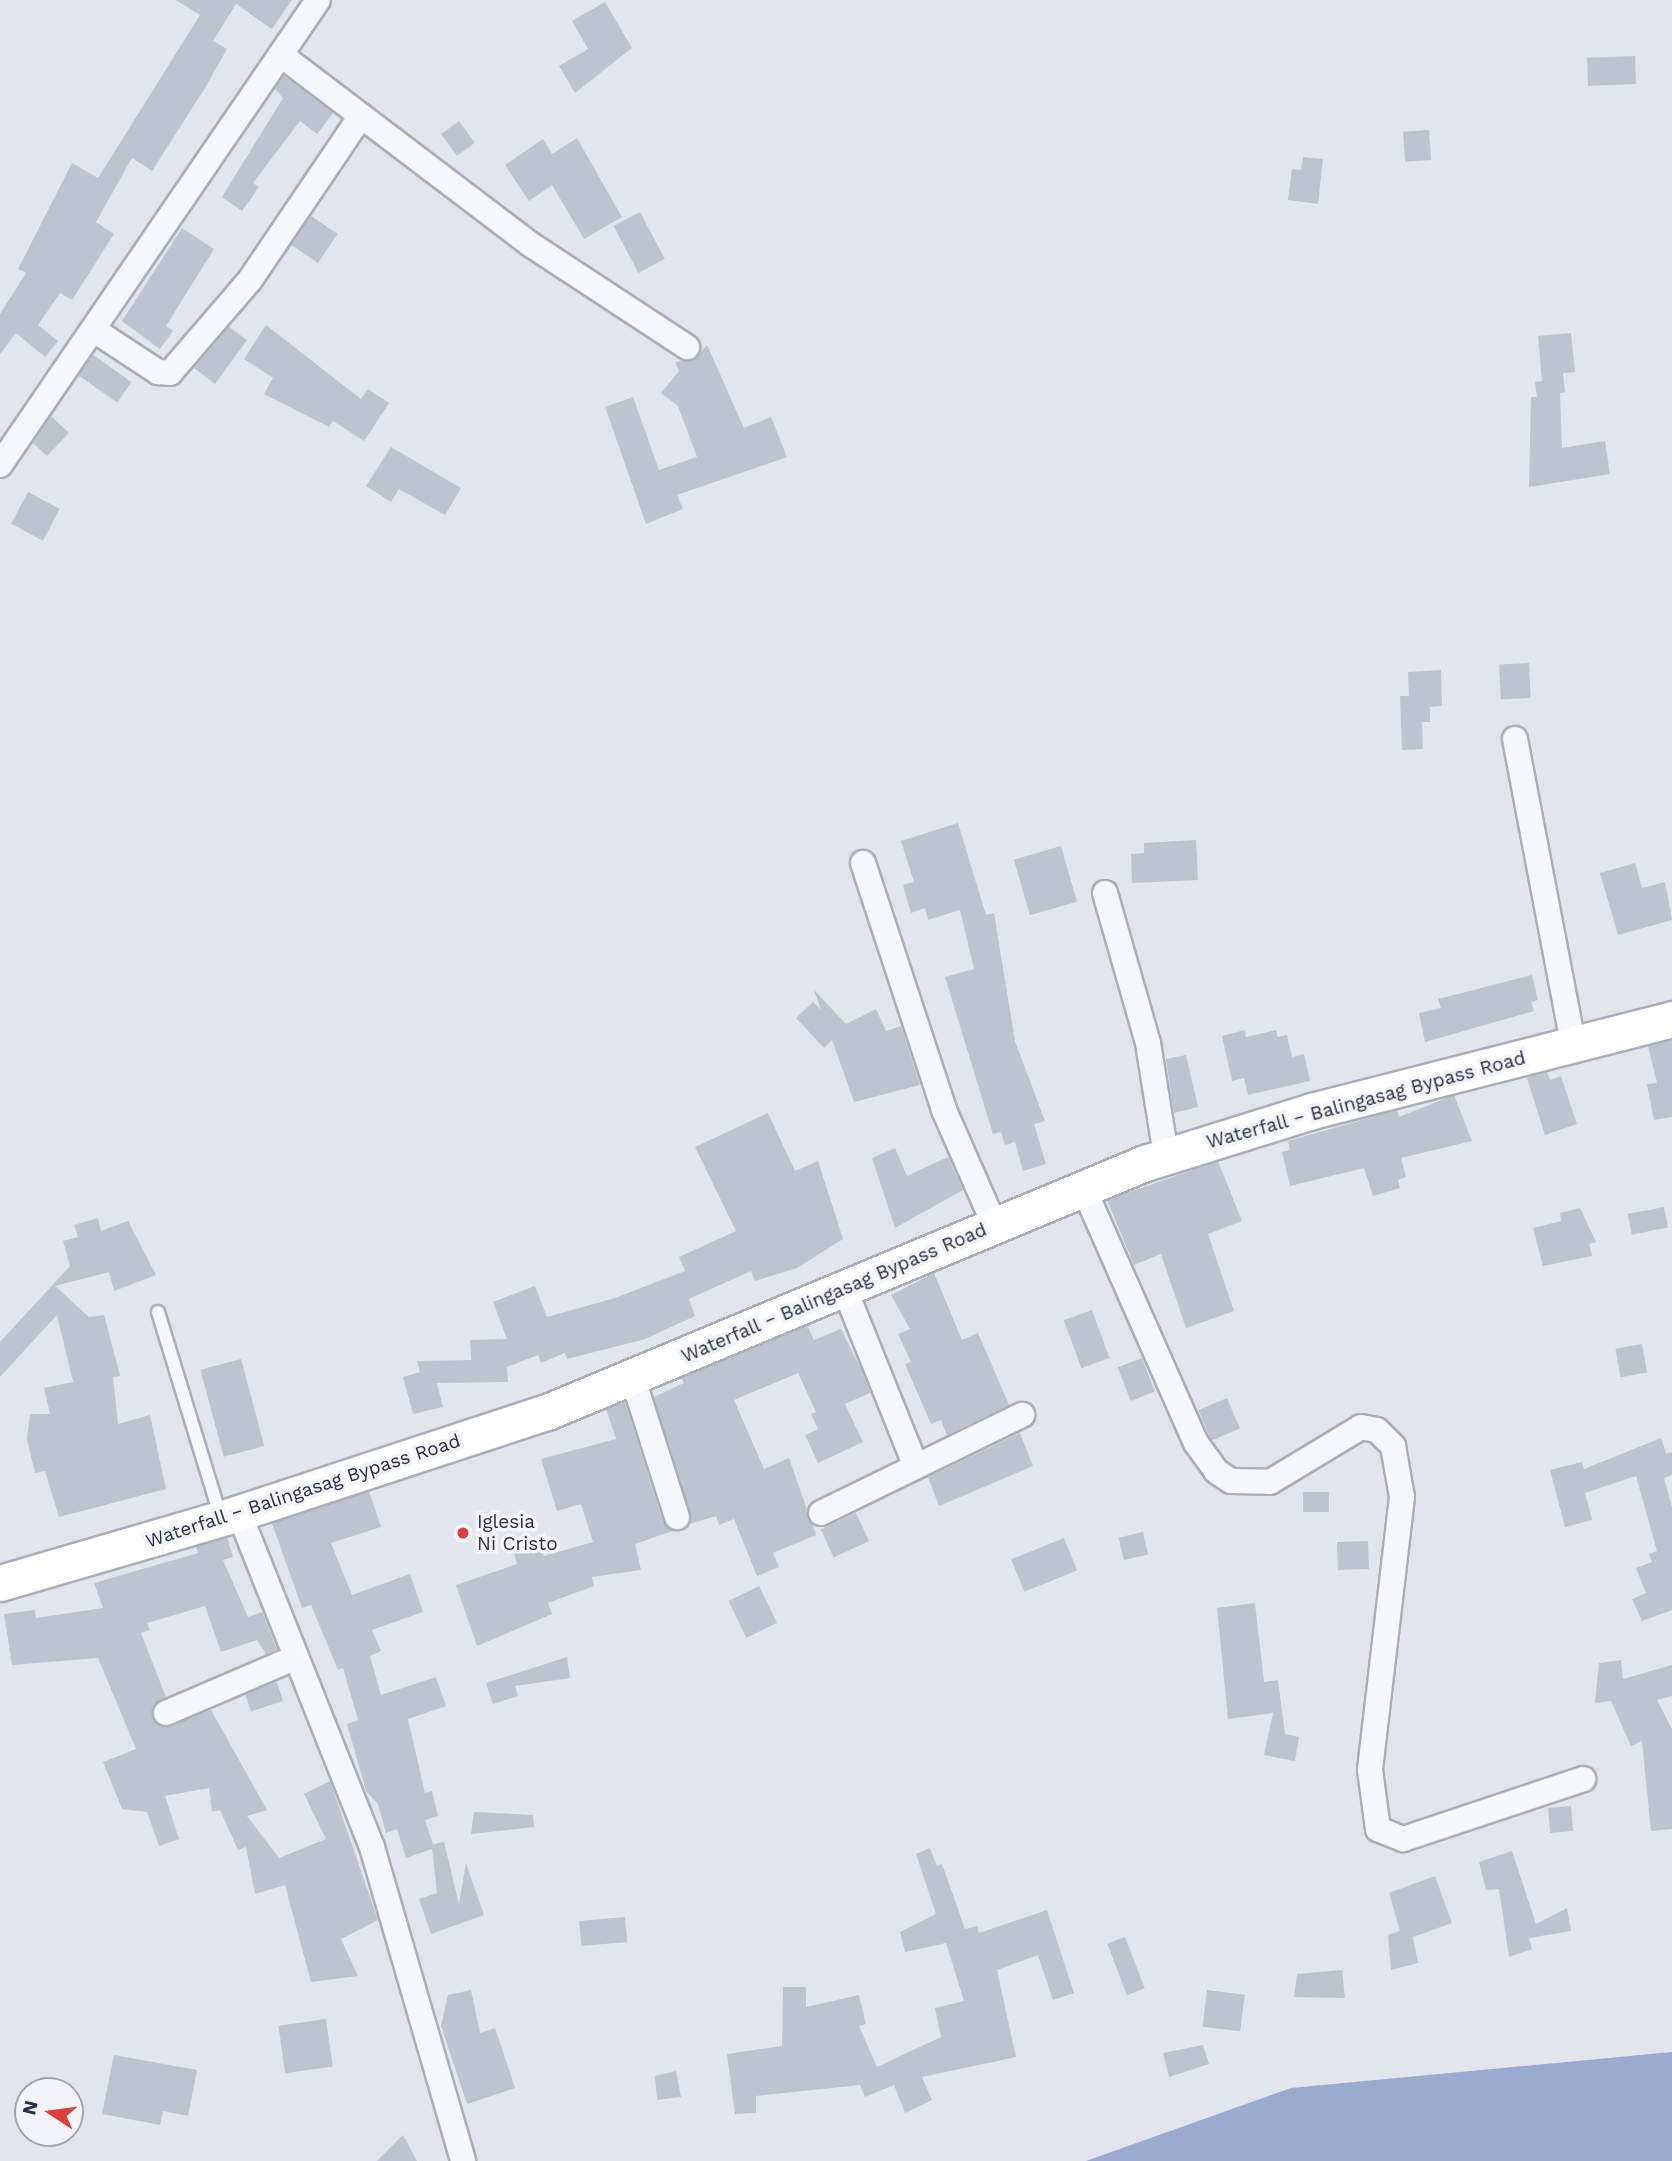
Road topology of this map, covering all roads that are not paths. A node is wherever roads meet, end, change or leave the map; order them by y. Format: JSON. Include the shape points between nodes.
{"nodes":[{"id":1,"x":318,"y":0,"type":"edge"},
{"id":2,"x":281,"y":55,"type":"junction"},
{"id":3,"x":361,"y":116,"type":"junction"},
{"id":4,"x":94,"y":330,"type":"junction"},
{"id":5,"x":687,"y":347,"type":"dead end"},
{"id":6,"x":0,"y":465,"type":"edge"},
{"id":7,"x":1515,"y":740,"type":"dead end"},
{"id":8,"x":863,"y":863,"type":"dead end"},
{"id":9,"x":1105,"y":894,"type":"dead end"},
{"id":10,"x":1672,"y":1019,"type":"edge"},
{"id":11,"x":1573,"y":1044,"type":"junction"},
{"id":12,"x":1166,"y":1156,"type":"junction"},
{"id":13,"x":1083,"y":1187,"type":"junction"},
{"id":14,"x":994,"y":1224,"type":"junction"},
{"id":15,"x":845,"y":1290,"type":"junction"},
{"id":16,"x":158,"y":1312,"type":"dead end"},
{"id":17,"x":633,"y":1379,"type":"junction"},
{"id":18,"x":1023,"y":1415,"type":"dead end"},
{"id":19,"x":915,"y":1464,"type":"junction"},
{"id":20,"x":821,"y":1513,"type":"dead end"},
{"id":21,"x":230,"y":1516,"type":"junction"},
{"id":22,"x":677,"y":1517,"type":"dead end"},
{"id":23,"x":0,"y":1583,"type":"edge"},
{"id":24,"x":292,"y":1658,"type":"junction"},
{"id":25,"x":166,"y":1713,"type":"dead end"},
{"id":26,"x":1583,"y":1780,"type":"dead end"},
{"id":27,"x":463,"y":2161,"type":"edge"}],
"edges":[{"from":1,"to":2,"type":"street"},
{"from":2,"to":3,"type":"street"},
{"from":2,"to":4,"type":"street"},
{"from":3,"to":4,"type":"street","via":[[250,279],[170,373],[158,372]]},
{"from":3,"to":5,"type":"street","via":[[530,244]]},
{"from":4,"to":6,"type":"street"},
{"from":7,"to":11,"type":"street"},
{"from":8,"to":14,"type":"street","via":[[944,1110]]},
{"from":9,"to":12,"type":"street","via":[[1148,1043]]},
{"from":10,"to":11,"type":"main road","name":"Waterfall ‒ Balingasag Bypass Road"},
{"from":11,"to":12,"type":"main road","name":"Waterfall ‒ Balingasag Bypass Road"},
{"from":12,"to":13,"type":"main road","name":"Waterfall ‒ Balingasag Bypass Road"},
{"from":13,"to":14,"type":"main road","name":"Waterfall ‒ Balingasag Bypass Road"},
{"from":13,"to":26,"type":"street","via":[[1196,1443],[1216,1471],[1231,1480],[1270,1482],[1361,1427],[1377,1430],[1393,1446],[1402,1497],[1370,1770],[1378,1829],[1403,1839]]},
{"from":14,"to":15,"type":"main road","name":"Waterfall ‒ Balingasag Bypass Road"},
{"from":15,"to":17,"type":"main road","name":"Waterfall ‒ Balingasag Bypass Road"},
{"from":15,"to":19,"type":"street"},
{"from":16,"to":21,"type":"lane"},
{"from":17,"to":21,"type":"main road","name":"Waterfall ‒ Balingasag Bypass Road"},
{"from":17,"to":22,"type":"street"},
{"from":18,"to":19,"type":"street"},
{"from":19,"to":20,"type":"street"},
{"from":21,"to":23,"type":"main road","name":"Waterfall ‒ Balingasag Bypass Road"},
{"from":21,"to":24,"type":"street"},
{"from":24,"to":25,"type":"street"},
{"from":24,"to":27,"type":"street","via":[[372,1847]]}]}
